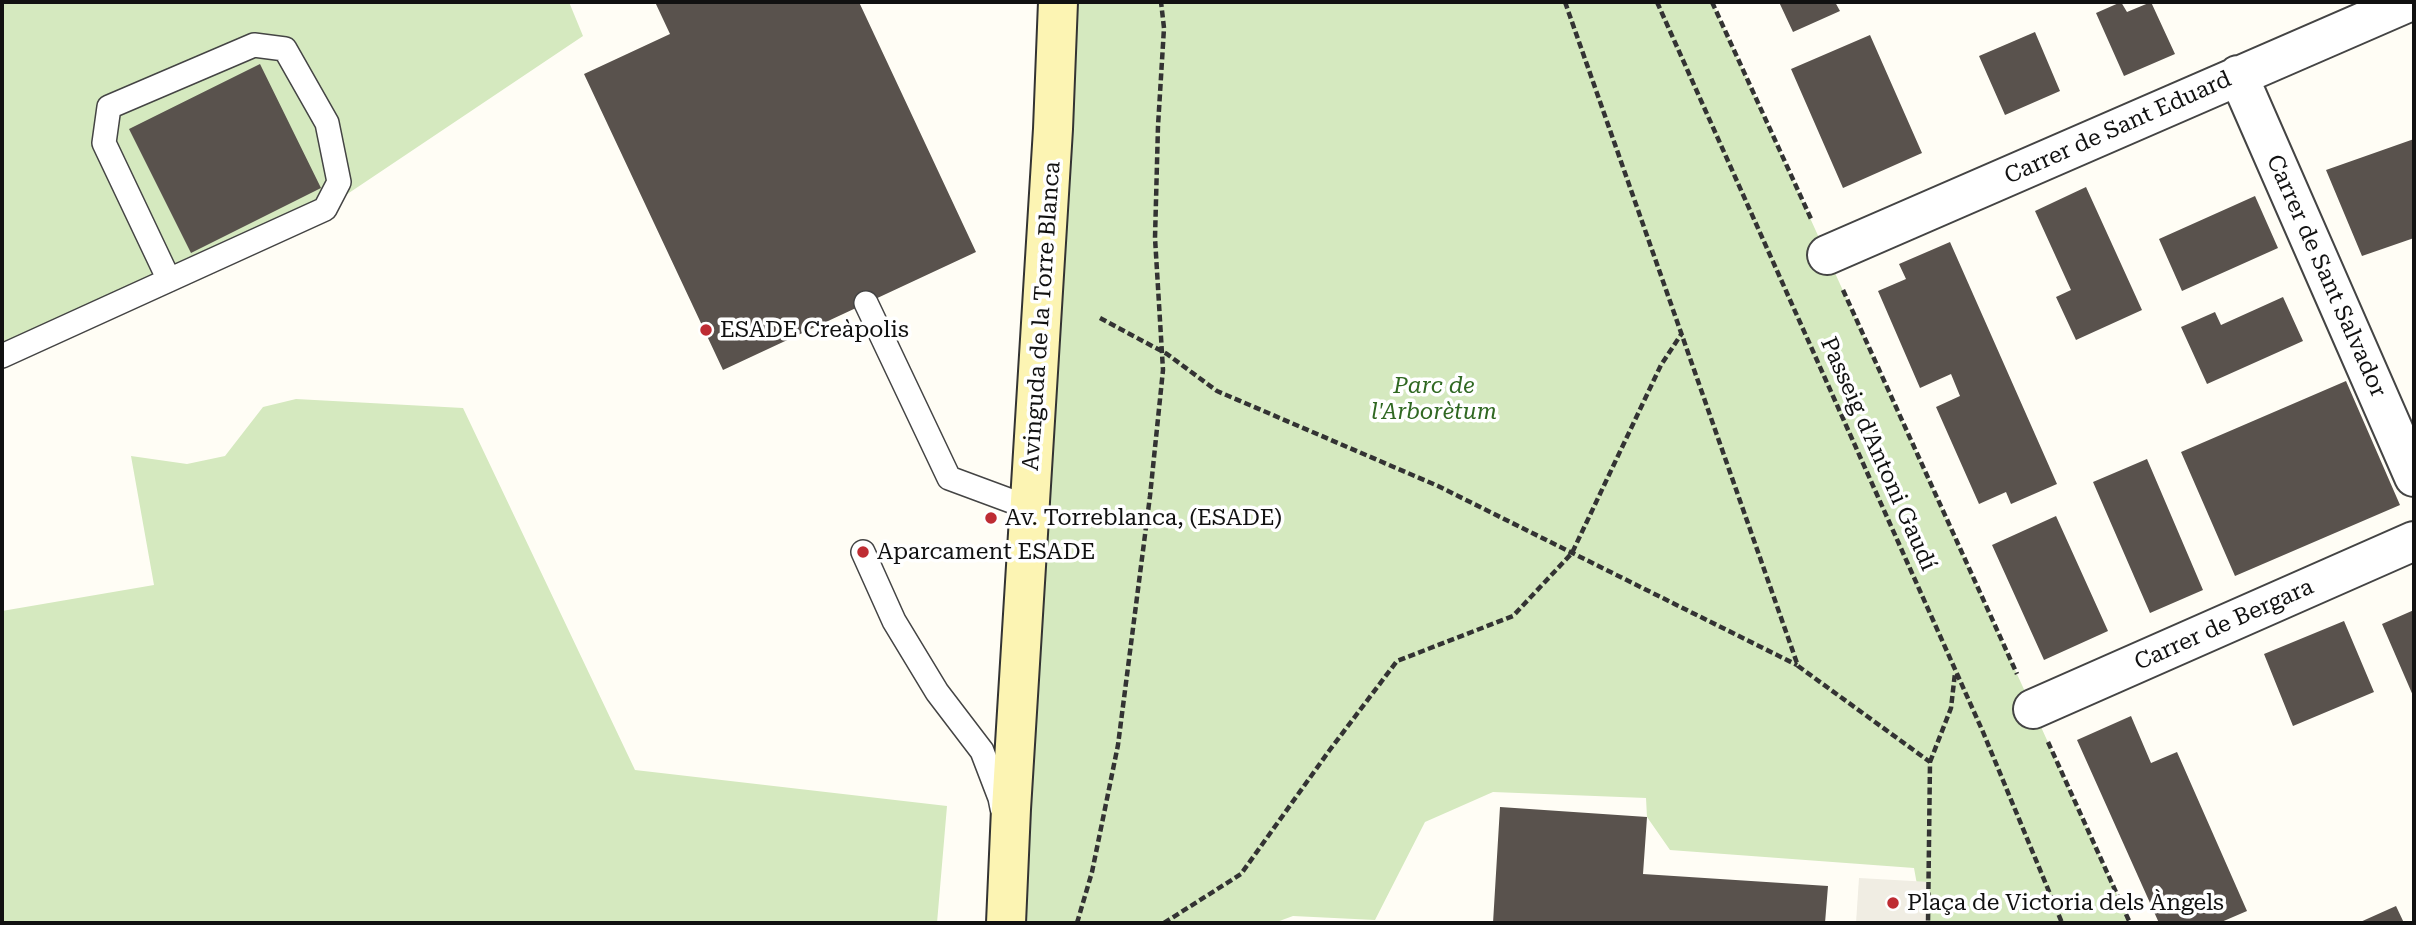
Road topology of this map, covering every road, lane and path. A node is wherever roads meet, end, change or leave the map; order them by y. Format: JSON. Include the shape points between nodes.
{"nodes":[{"id":1,"x":1058,"y":2,"type":"edge"},
{"id":2,"x":1161,"y":2,"type":"edge"},
{"id":3,"x":1566,"y":2,"type":"edge"},
{"id":4,"x":1657,"y":2,"type":"edge"},
{"id":5,"x":1712,"y":2,"type":"edge"},
{"id":6,"x":2409,"y":2,"type":"edge"},
{"id":7,"x":2238,"y":75,"type":"junction"},
{"id":8,"x":1827,"y":255,"type":"junction"},
{"id":9,"x":169,"y":280,"type":"junction"},
{"id":10,"x":866,"y":303,"type":"dead end"},
{"id":11,"x":1100,"y":318,"type":"dead end"},
{"id":12,"x":1682,"y":333,"type":"junction"},
{"id":13,"x":1162,"y":351,"type":"junction"},
{"id":14,"x":2,"y":356,"type":"edge"},
{"id":15,"x":2414,"y":477,"type":"edge"},
{"id":16,"x":1030,"y":508,"type":"junction"},
{"id":17,"x":2414,"y":541,"type":"edge"},
{"id":18,"x":863,"y":552,"type":"dead end"},
{"id":19,"x":1572,"y":553,"type":"junction"},
{"id":20,"x":1798,"y":666,"type":"junction"},
{"id":21,"x":1955,"y":670,"type":"junction"},
{"id":22,"x":2033,"y":709,"type":"junction"},
{"id":23,"x":1930,"y":762,"type":"junction"},
{"id":24,"x":1009,"y":860,"type":"junction"},
{"id":25,"x":1006,"y":923,"type":"edge"},
{"id":26,"x":1077,"y":923,"type":"edge"},
{"id":27,"x":1164,"y":923,"type":"edge"},
{"id":28,"x":1928,"y":923,"type":"edge"},
{"id":29,"x":2062,"y":923,"type":"edge"},
{"id":30,"x":2130,"y":923,"type":"edge"}],
"edges":[{"from":1,"to":16,"type":"main road","name":"Avinguda de la Torre Blanca"},
{"from":2,"to":13,"type":"path","via":[[1164,28],[1156,238]]},
{"from":3,"to":12,"type":"path"},
{"from":4,"to":21,"type":"path","name":"Passeig d'Antoni Gaudí"},
{"from":5,"to":8,"type":"path"},
{"from":6,"to":7,"type":"street","name":"Carrer de Sant Eduard"},
{"from":7,"to":8,"type":"street","name":"Carrer de Sant Eduard"},
{"from":7,"to":15,"type":"street","name":"Carrer de Sant Salvador"},
{"from":8,"to":22,"type":"path"},
{"from":9,"to":9,"type":"lane","via":[[325,209],[339,182],[327,123],[285,49],[254,45],[109,107],[104,143]]},
{"from":9,"to":14,"type":"lane"},
{"from":10,"to":16,"type":"lane","via":[[949,478]]},
{"from":11,"to":13,"type":"path"},
{"from":12,"to":19,"type":"path","via":[[1661,365]]},
{"from":12,"to":20,"type":"path"},
{"from":13,"to":19,"type":"path","via":[[1217,391],[1438,486]]},
{"from":13,"to":26,"type":"path","via":[[1150,496],[1118,745]]},
{"from":16,"to":24,"type":"main road","name":"Avinguda de la Torre Blanca"},
{"from":17,"to":22,"type":"street","name":"Carrer de Bergara"},
{"from":18,"to":24,"type":"lane","via":[[894,621],[937,692],[982,751],[1000,798]]},
{"from":19,"to":20,"type":"path"},
{"from":19,"to":27,"type":"path","via":[[1513,616],[1397,661],[1241,874]]},
{"from":20,"to":23,"type":"path"},
{"from":21,"to":23,"type":"path","via":[[1951,708]]},
{"from":21,"to":29,"type":"path","name":"Passeig d'Antoni Gaudí"},
{"from":22,"to":30,"type":"path"},
{"from":23,"to":28,"type":"path"},
{"from":24,"to":25,"type":"main road","name":"Avinguda de la Torre Blanca"}]}
